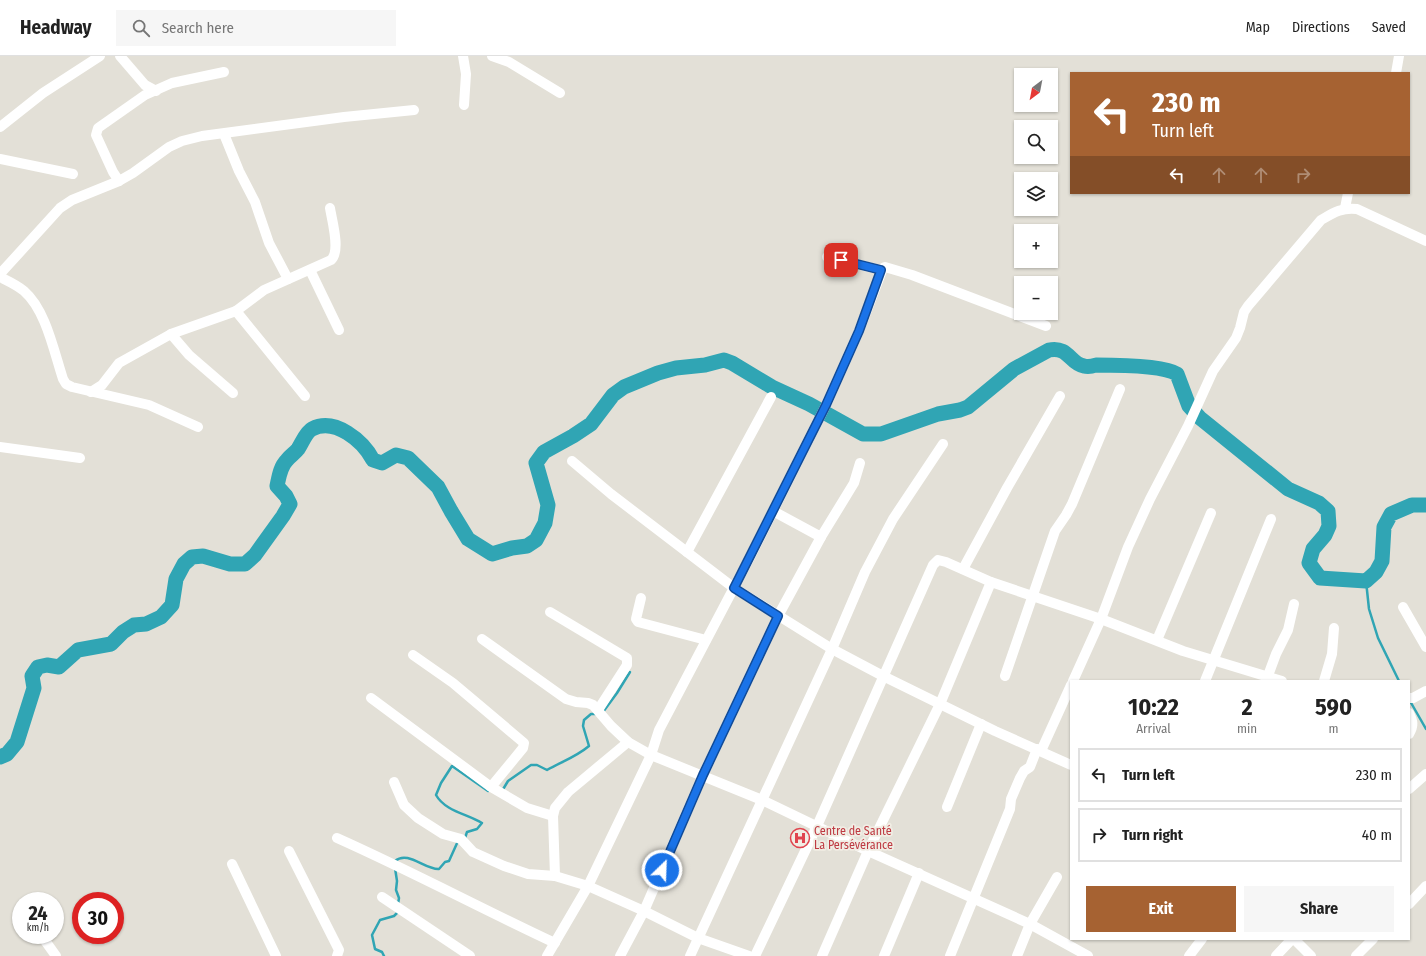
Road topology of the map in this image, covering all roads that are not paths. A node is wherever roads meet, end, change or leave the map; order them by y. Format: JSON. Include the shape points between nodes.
{"nodes":[{"id":1,"x":100,"y":56,"type":"edge"},
{"id":2,"x":120,"y":56,"type":"edge"},
{"id":3,"x":463,"y":56,"type":"edge"},
{"id":4,"x":492,"y":56,"type":"edge"},
{"id":5,"x":1399,"y":56,"type":"edge"},
{"id":6,"x":224,"y":72,"type":"dead end"},
{"id":7,"x":1396,"y":72,"type":"edge"},
{"id":8,"x":156,"y":91,"type":"junction"},
{"id":9,"x":560,"y":93,"type":"dead end"},
{"id":10,"x":464,"y":105,"type":"dead end"},
{"id":11,"x":414,"y":110,"type":"dead end"},
{"id":12,"x":0,"y":127,"type":"edge"},
{"id":13,"x":224,"y":134,"type":"junction"},
{"id":14,"x":0,"y":159,"type":"edge"},
{"id":15,"x":73,"y":174,"type":"dead end"},
{"id":16,"x":119,"y":181,"type":"junction"},
{"id":17,"x":1348,"y":194,"type":"edge"},
{"id":18,"x":330,"y":208,"type":"dead end"},
{"id":19,"x":1345,"y":208,"type":"junction"},
{"id":20,"x":1426,"y":241,"type":"edge"},
{"id":21,"x":827,"y":257,"type":"dead end"},
{"id":22,"x":310,"y":270,"type":"junction"},
{"id":23,"x":881,"y":270,"type":"junction"},
{"id":24,"x":0,"y":275,"type":"edge"},
{"id":25,"x":288,"y":279,"type":"junction"},
{"id":26,"x":236,"y":311,"type":"junction"},
{"id":27,"x":1046,"y":326,"type":"dead end"},
{"id":28,"x":339,"y":330,"type":"dead end"},
{"id":29,"x":171,"y":334,"type":"junction"},
{"id":30,"x":1120,"y":389,"type":"dead end"},
{"id":31,"x":91,"y":392,"type":"junction"},
{"id":32,"x":233,"y":393,"type":"dead end"},
{"id":33,"x":305,"y":396,"type":"dead end"},
{"id":34,"x":1060,"y":396,"type":"dead end"},
{"id":35,"x":771,"y":398,"type":"dead end"},
{"id":36,"x":198,"y":427,"type":"dead end"},
{"id":37,"x":943,"y":444,"type":"dead end"},
{"id":38,"x":0,"y":447,"type":"edge"},
{"id":39,"x":80,"y":458,"type":"dead end"},
{"id":40,"x":572,"y":461,"type":"dead end"},
{"id":41,"x":860,"y":462,"type":"dead end"},
{"id":42,"x":773,"y":511,"type":"junction"},
{"id":43,"x":1211,"y":513,"type":"dead end"},
{"id":44,"x":1271,"y":519,"type":"dead end"},
{"id":45,"x":820,"y":537,"type":"junction"},
{"id":46,"x":687,"y":552,"type":"junction"},
{"id":47,"x":964,"y":569,"type":"junction"},
{"id":48,"x":991,"y":582,"type":"junction"},
{"id":49,"x":734,"y":588,"type":"junction"},
{"id":50,"x":1034,"y":596,"type":"junction"},
{"id":51,"x":641,"y":598,"type":"dead end"},
{"id":52,"x":1294,"y":604,"type":"dead end"},
{"id":53,"x":1403,"y":607,"type":"dead end"},
{"id":54,"x":550,"y":612,"type":"dead end"},
{"id":55,"x":778,"y":616,"type":"junction"},
{"id":56,"x":1101,"y":619,"type":"junction"},
{"id":57,"x":1334,"y":628,"type":"dead end"},
{"id":58,"x":482,"y":639,"type":"dead end"},
{"id":59,"x":706,"y":640,"type":"junction"},
{"id":60,"x":1157,"y":640,"type":"junction"},
{"id":61,"x":1426,"y":647,"type":"edge"},
{"id":62,"x":832,"y":649,"type":"junction"},
{"id":63,"x":413,"y":655,"type":"dead end"},
{"id":64,"x":1214,"y":661,"type":"junction"},
{"id":65,"x":883,"y":676,"type":"junction"},
{"id":66,"x":1005,"y":676,"type":"dead end"},
{"id":67,"x":1266,"y":679,"type":"edge"},
{"id":68,"x":1073,"y":680,"type":"edge"},
{"id":69,"x":1205,"y":680,"type":"edge"},
{"id":70,"x":1324,"y":680,"type":"edge"},
{"id":71,"x":1070,"y":687,"type":"edge"},
{"id":72,"x":1426,"y":691,"type":"edge"},
{"id":73,"x":371,"y":698,"type":"dead end"},
{"id":74,"x":1410,"y":698,"type":"edge"},
{"id":75,"x":940,"y":704,"type":"junction"},
{"id":76,"x":598,"y":710,"type":"junction"},
{"id":77,"x":1410,"y":715,"type":"edge"},
{"id":78,"x":981,"y":724,"type":"junction"},
{"id":79,"x":1410,"y":732,"type":"edge"},
{"id":80,"x":628,"y":742,"type":"junction"},
{"id":81,"x":1039,"y":750,"type":"junction"},
{"id":82,"x":651,"y":755,"type":"junction"},
{"id":83,"x":1070,"y":765,"type":"edge"},
{"id":84,"x":1426,"y":774,"type":"edge"},
{"id":85,"x":703,"y":775,"type":"junction"},
{"id":86,"x":394,"y":782,"type":"dead end"},
{"id":87,"x":492,"y":787,"type":"junction"},
{"id":88,"x":1410,"y":788,"type":"edge"},
{"id":89,"x":762,"y":800,"type":"junction"},
{"id":90,"x":947,"y":807,"type":"dead end"},
{"id":91,"x":553,"y":816,"type":"junction"},
{"id":92,"x":817,"y":826,"type":"junction"},
{"id":93,"x":337,"y":838,"type":"dead end"},
{"id":94,"x":868,"y":851,"type":"junction"},
{"id":95,"x":289,"y":852,"type":"dead end"},
{"id":96,"x":232,"y":864,"type":"dead end"},
{"id":97,"x":919,"y":873,"type":"junction"},
{"id":98,"x":555,"y":876,"type":"junction"},
{"id":99,"x":1057,"y":877,"type":"dead end"},
{"id":100,"x":588,"y":886,"type":"junction"},
{"id":101,"x":1426,"y":886,"type":"edge"},
{"id":102,"x":382,"y":897,"type":"dead end"},
{"id":103,"x":973,"y":898,"type":"junction"},
{"id":104,"x":1410,"y":903,"type":"edge"},
{"id":105,"x":644,"y":911,"type":"junction"},
{"id":106,"x":1030,"y":924,"type":"junction"},
{"id":107,"x":698,"y":938,"type":"junction"},
{"id":108,"x":1201,"y":940,"type":"edge"},
{"id":109,"x":1292,"y":940,"type":"edge"},
{"id":110,"x":1294,"y":940,"type":"edge"},
{"id":111,"x":1372,"y":940,"type":"edge"},
{"id":112,"x":555,"y":943,"type":"junction"},
{"id":113,"x":47,"y":944,"type":"edge"},
{"id":114,"x":56,"y":956,"type":"edge"},
{"id":115,"x":276,"y":956,"type":"edge"},
{"id":116,"x":338,"y":956,"type":"edge"},
{"id":117,"x":470,"y":956,"type":"edge"},
{"id":118,"x":547,"y":956,"type":"edge"},
{"id":119,"x":620,"y":956,"type":"edge"},
{"id":120,"x":690,"y":956,"type":"edge"},
{"id":121,"x":749,"y":956,"type":"edge"},
{"id":122,"x":756,"y":956,"type":"edge"},
{"id":123,"x":822,"y":956,"type":"edge"},
{"id":124,"x":884,"y":956,"type":"edge"},
{"id":125,"x":950,"y":956,"type":"edge"},
{"id":126,"x":1017,"y":956,"type":"edge"},
{"id":127,"x":1088,"y":956,"type":"edge"},
{"id":128,"x":1189,"y":956,"type":"edge"},
{"id":129,"x":1276,"y":956,"type":"edge"},
{"id":130,"x":1312,"y":956,"type":"edge"},
{"id":131,"x":1356,"y":956,"type":"edge"}],
"edges":[{"from":1,"to":12,"type":"street","via":[[43,93]]},
{"from":2,"to":8,"type":"street","via":[[145,85]]},
{"from":3,"to":10,"type":"street","via":[[466,74]]},
{"from":4,"to":9,"type":"street","via":[[509,62]]},
{"from":5,"to":7,"type":"street"},
{"from":6,"to":8,"type":"street","via":[[172,83]]},
{"from":8,"to":16,"type":"street","via":[[145,95],[96,131],[112,172]]},
{"from":11,"to":13,"type":"street"},
{"from":13,"to":16,"type":"street","via":[[182,141]]},
{"from":13,"to":25,"type":"street","via":[[255,202],[269,244]]},
{"from":14,"to":15,"type":"street"},
{"from":16,"to":24,"type":"street","via":[[85,194],[60,208]]},
{"from":17,"to":19,"type":"street"},
{"from":18,"to":22,"type":"street","via":[[336,253],[331,260]]},
{"from":19,"to":20,"type":"street","via":[[1357,209]]},
{"from":19,"to":56,"type":"street","via":[[1321,220],[1244,312],[1236,338],[1213,371],[1150,499],[1128,547]]},
{"from":21,"to":23,"type":"street"},
{"from":22,"to":25,"type":"street"},
{"from":22,"to":28,"type":"street"},
{"from":23,"to":27,"type":"street","via":[[885,267],[912,275]]},
{"from":23,"to":42,"type":"street","via":[[859,331],[826,405]]},
{"from":24,"to":31,"type":"street","via":[[24,290],[39,309],[66,384]]},
{"from":25,"to":26,"type":"street","via":[[264,290]]},
{"from":26,"to":29,"type":"street"},
{"from":26,"to":33,"type":"street"},
{"from":29,"to":31,"type":"street","via":[[120,363],[102,385]]},
{"from":29,"to":32,"type":"street","via":[[189,355]]},
{"from":30,"to":50,"type":"street","via":[[1072,504],[1055,531]]},
{"from":31,"to":36,"type":"street","via":[[149,405]]},
{"from":34,"to":47,"type":"street"},
{"from":35,"to":46,"type":"street"},
{"from":37,"to":62,"type":"street","via":[[888,528],[865,572]]},
{"from":38,"to":39,"type":"street"},
{"from":40,"to":46,"type":"street"},
{"from":41,"to":45,"type":"street","via":[[854,483]]},
{"from":42,"to":45,"type":"street"},
{"from":42,"to":49,"type":"street"},
{"from":43,"to":60,"type":"street"},
{"from":44,"to":64,"type":"street"},
{"from":45,"to":55,"type":"street"},
{"from":46,"to":49,"type":"street"},
{"from":47,"to":48,"type":"street"},
{"from":47,"to":65,"type":"street","via":[[938,560],[933,565]]},
{"from":48,"to":50,"type":"street"},
{"from":48,"to":75,"type":"street"},
{"from":49,"to":55,"type":"street"},
{"from":49,"to":59,"type":"street"},
{"from":50,"to":56,"type":"street"},
{"from":50,"to":66,"type":"street"},
{"from":51,"to":59,"type":"street","via":[[636,619],[638,622]]},
{"from":52,"to":67,"type":"street","via":[[1288,630]]},
{"from":53,"to":61,"type":"street"},
{"from":54,"to":76,"type":"street","via":[[627,658],[627,665]]},
{"from":55,"to":62,"type":"street"},
{"from":55,"to":85,"type":"street"},
{"from":56,"to":60,"type":"street"},
{"from":56,"to":68,"type":"street"},
{"from":57,"to":70,"type":"street","via":[[1332,654]]},
{"from":58,"to":76,"type":"street","via":[[566,699],[588,703]]},
{"from":59,"to":82,"type":"street","via":[[659,730]]},
{"from":60,"to":64,"type":"street"},
{"from":62,"to":65,"type":"street"},
{"from":62,"to":89,"type":"street"},
{"from":63,"to":87,"type":"street","via":[[453,683],[524,743],[523,748]]},
{"from":64,"to":67,"type":"street"},
{"from":64,"to":69,"type":"street"},
{"from":65,"to":75,"type":"street"},
{"from":65,"to":92,"type":"street"},
{"from":71,"to":81,"type":"street"},
{"from":72,"to":74,"type":"street"},
{"from":73,"to":87,"type":"street"},
{"from":75,"to":78,"type":"street"},
{"from":75,"to":94,"type":"street"},
{"from":76,"to":80,"type":"street"},
{"from":77,"to":79,"type":"street","via":[[1413,727]]},
{"from":78,"to":81,"type":"street"},
{"from":78,"to":90,"type":"street"},
{"from":80,"to":82,"type":"street"},
{"from":80,"to":91,"type":"street","via":[[568,792],[555,808]]},
{"from":81,"to":83,"type":"street"},
{"from":81,"to":103,"type":"street","via":[[1030,767],[1020,778]]},
{"from":82,"to":85,"type":"street"},
{"from":82,"to":100,"type":"street"},
{"from":84,"to":88,"type":"street"},
{"from":85,"to":89,"type":"street"},
{"from":85,"to":105,"type":"street"},
{"from":86,"to":98,"type":"street","via":[[404,805],[418,818],[443,834],[461,839],[473,852],[528,874]]},
{"from":87,"to":91,"type":"street","via":[[527,808]]},
{"from":89,"to":92,"type":"street"},
{"from":89,"to":107,"type":"street"},
{"from":91,"to":98,"type":"street"},
{"from":92,"to":94,"type":"street"},
{"from":92,"to":122,"type":"street"},
{"from":93,"to":112,"type":"street"},
{"from":94,"to":97,"type":"street"},
{"from":94,"to":123,"type":"street"},
{"from":95,"to":116,"type":"street","via":[[339,950]]},
{"from":96,"to":115,"type":"street"},
{"from":97,"to":103,"type":"street"},
{"from":97,"to":124,"type":"street"},
{"from":98,"to":100,"type":"street"},
{"from":99,"to":106,"type":"street"},
{"from":100,"to":105,"type":"street"},
{"from":100,"to":112,"type":"street"},
{"from":101,"to":104,"type":"street"},
{"from":102,"to":117,"type":"street"},
{"from":103,"to":106,"type":"street"},
{"from":103,"to":125,"type":"street"},
{"from":105,"to":107,"type":"street"},
{"from":105,"to":119,"type":"street"},
{"from":106,"to":126,"type":"street"},
{"from":106,"to":127,"type":"street"},
{"from":107,"to":120,"type":"street"},
{"from":107,"to":121,"type":"street"},
{"from":108,"to":128,"type":"street"},
{"from":109,"to":129,"type":"street"},
{"from":110,"to":130,"type":"street"},
{"from":111,"to":131,"type":"street"},
{"from":112,"to":118,"type":"street"},
{"from":113,"to":114,"type":"street"}]}
